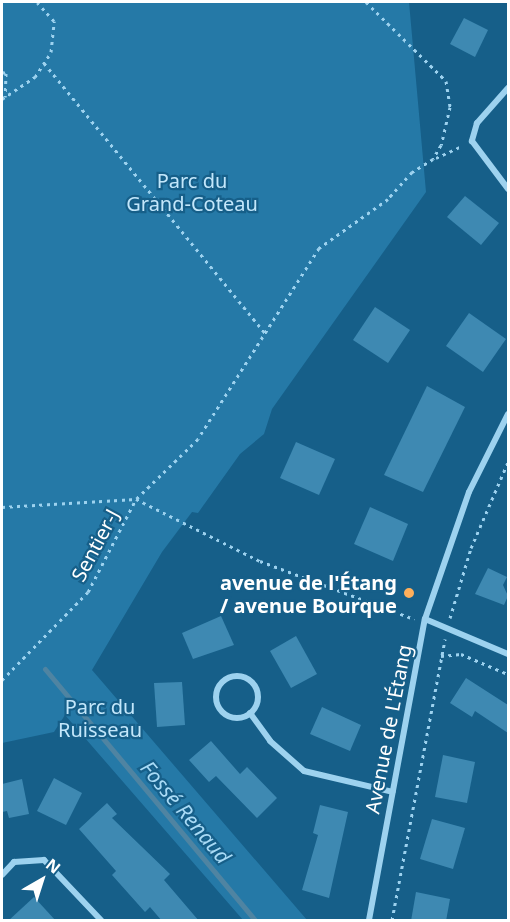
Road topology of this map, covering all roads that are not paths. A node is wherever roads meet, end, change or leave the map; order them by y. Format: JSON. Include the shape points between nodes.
{"nodes":[{"id":1,"x":508,"y":88,"type":"edge"},
{"id":2,"x":508,"y":189,"type":"edge"},
{"id":3,"x":508,"y":414,"type":"edge"},
{"id":4,"x":425,"y":619,"type":"junction"},
{"id":5,"x":508,"y":654,"type":"edge"},
{"id":6,"x":250,"y":712,"type":"junction"},
{"id":7,"x":393,"y":792,"type":"junction"},
{"id":8,"x":2,"y":875,"type":"edge"},
{"id":9,"x":101,"y":921,"type":"edge"},
{"id":10,"x":369,"y":921,"type":"edge"}],
"edges":[{"from":1,"to":2,"type":"street","via":[[477,123],[472,141]]},
{"from":3,"to":4,"type":"street","name":"Avenue de L'Étang","via":[[469,492]]},
{"from":4,"to":5,"type":"street"},
{"from":4,"to":7,"type":"street","name":"Avenue de L'Étang"},
{"from":6,"to":6,"type":"street","via":[[258,698],[252,684],[242,676],[228,676],[218,686],[219,707],[232,720]]},
{"from":6,"to":7,"type":"street","via":[[270,741],[304,771]]},
{"from":7,"to":10,"type":"street","name":"Avenue de L'Étang"},
{"from":8,"to":9,"type":"street","via":[[14,862],[44,860]]}]}
